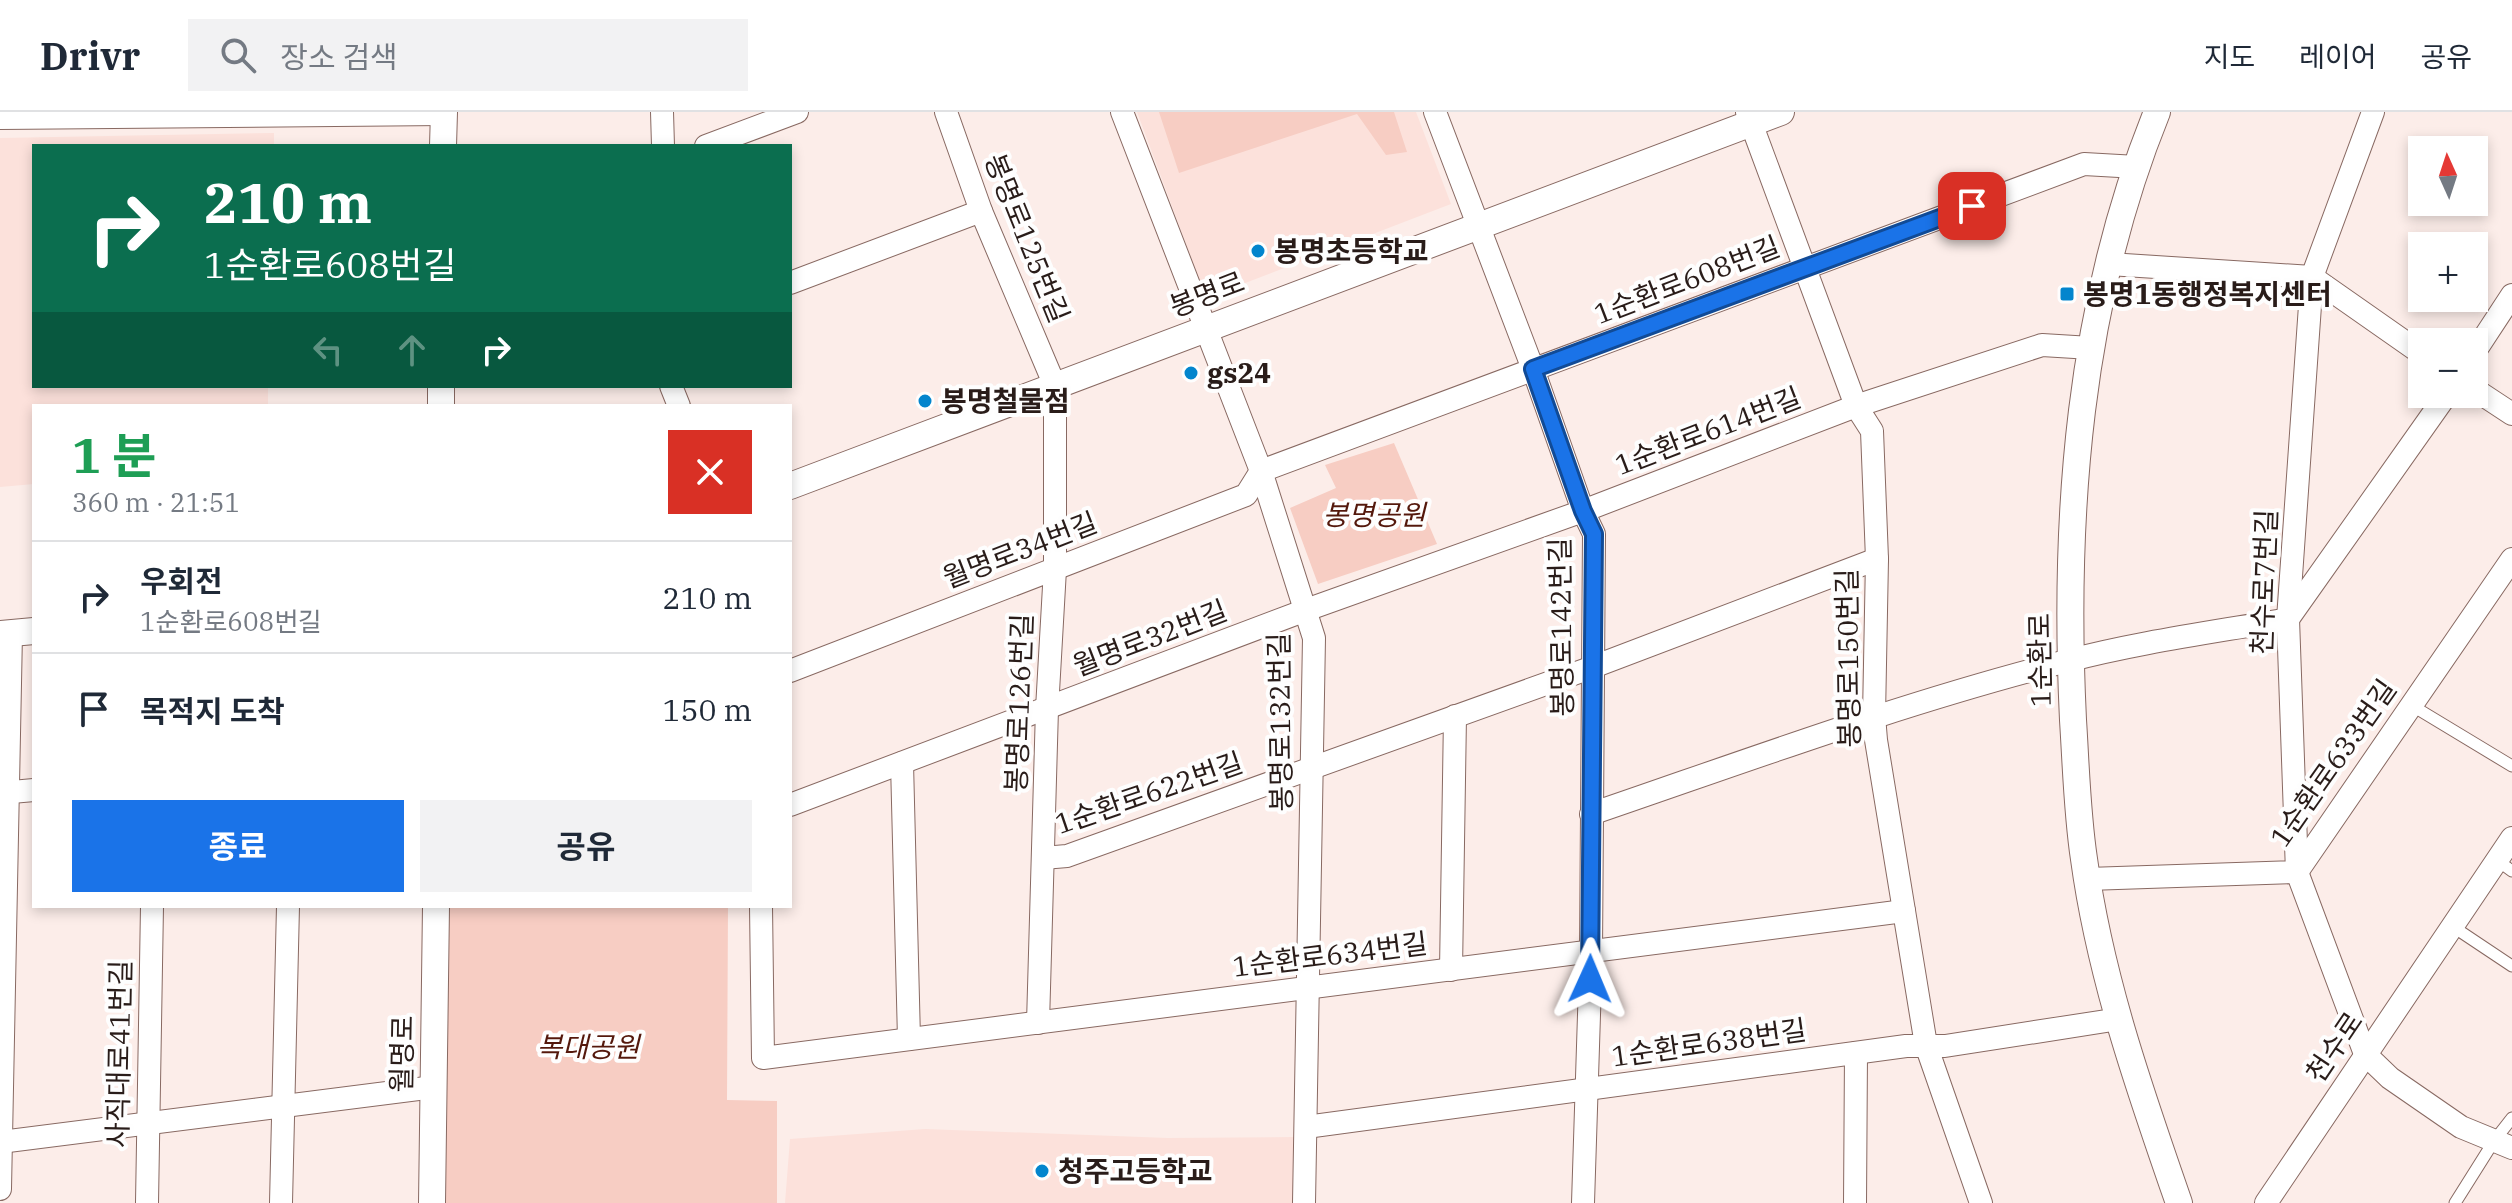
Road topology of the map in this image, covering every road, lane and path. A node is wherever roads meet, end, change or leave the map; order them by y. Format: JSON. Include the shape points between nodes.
{"nodes":[{"id":1,"x":662,"y":112,"type":"edge"},
{"id":2,"x":797,"y":112,"type":"edge"},
{"id":3,"x":946,"y":112,"type":"edge"},
{"id":4,"x":1122,"y":112,"type":"edge"},
{"id":5,"x":1435,"y":112,"type":"edge"},
{"id":6,"x":1781,"y":112,"type":"edge"},
{"id":7,"x":2157,"y":112,"type":"edge"},
{"id":8,"x":2373,"y":112,"type":"edge"},
{"id":9,"x":444,"y":113,"type":"edge"},
{"id":10,"x":0,"y":118,"type":"edge"},
{"id":11,"x":1749,"y":118,"type":"edge"},
{"id":12,"x":443,"y":144,"type":"edge"},
{"id":13,"x":663,"y":144,"type":"edge"},
{"id":14,"x":711,"y":144,"type":"edge"},
{"id":15,"x":2137,"y":167,"type":"junction"},
{"id":16,"x":981,"y":211,"type":"junction"},
{"id":17,"x":1478,"y":226,"type":"junction"},
{"id":18,"x":2109,"y":264,"type":"junction"},
{"id":19,"x":1803,"y":268,"type":"junction"},
{"id":20,"x":2312,"y":277,"type":"junction"},
{"id":21,"x":792,"y":282,"type":"edge"},
{"id":22,"x":2512,"y":295,"type":"edge"},
{"id":23,"x":1206,"y":329,"type":"junction"},
{"id":24,"x":2488,"y":332,"type":"edge"},
{"id":25,"x":2408,"y":344,"type":"edge"},
{"id":26,"x":2091,"y":348,"type":"junction"},
{"id":27,"x":1533,"y":369,"type":"junction"},
{"id":28,"x":1055,"y":386,"type":"junction"},
{"id":29,"x":2488,"y":398,"type":"edge"},
{"id":30,"x":1856,"y":406,"type":"junction"},
{"id":31,"x":2437,"y":408,"type":"edge"},
{"id":32,"x":2512,"y":414,"type":"edge"},
{"id":33,"x":1261,"y":471,"type":"junction"},
{"id":34,"x":792,"y":485,"type":"edge"},
{"id":35,"x":1583,"y":511,"type":"junction"},
{"id":36,"x":1877,"y":559,"type":"junction"},
{"id":37,"x":2512,"y":559,"type":"edge"},
{"id":38,"x":1055,"y":569,"type":"junction"},
{"id":39,"x":1306,"y":610,"type":"junction"},
{"id":40,"x":2288,"y":619,"type":"junction"},
{"id":41,"x":15,"y":633,"type":"edge"},
{"id":42,"x":2070,"y":660,"type":"junction"},
{"id":43,"x":1593,"y":667,"type":"junction"},
{"id":44,"x":792,"y":670,"type":"edge"},
{"id":45,"x":2410,"y":704,"type":"junction"},
{"id":46,"x":1047,"y":709,"type":"junction"},
{"id":47,"x":1455,"y":716,"type":"junction"},
{"id":48,"x":1874,"y":716,"type":"junction"},
{"id":49,"x":902,"y":763,"type":"junction"},
{"id":50,"x":2512,"y":766,"type":"edge"},
{"id":51,"x":1314,"y":767,"type":"junction"},
{"id":52,"x":32,"y":790,"type":"edge"},
{"id":53,"x":3,"y":793,"type":"edge"},
{"id":54,"x":792,"y":804,"type":"edge"},
{"id":55,"x":1591,"y":814,"type":"junction"},
{"id":56,"x":2512,"y":838,"type":"edge"},
{"id":57,"x":1043,"y":858,"type":"junction"},
{"id":58,"x":2504,"y":866,"type":"edge"},
{"id":59,"x":2297,"y":872,"type":"junction"},
{"id":60,"x":2088,"y":879,"type":"junction"},
{"id":61,"x":152,"y":908,"type":"edge"},
{"id":62,"x":288,"y":908,"type":"edge"},
{"id":63,"x":436,"y":908,"type":"edge"},
{"id":64,"x":761,"y":908,"type":"edge"},
{"id":65,"x":1904,"y":911,"type":"junction"},
{"id":66,"x":2452,"y":926,"type":"junction"},
{"id":67,"x":1591,"y":952,"type":"junction"},
{"id":68,"x":2512,"y":966,"type":"edge"},
{"id":69,"x":1451,"y":970,"type":"junction"},
{"id":70,"x":1309,"y":988,"type":"junction"},
{"id":71,"x":2,"y":1000,"type":"edge"},
{"id":72,"x":2119,"y":1019,"type":"junction"},
{"id":73,"x":1038,"y":1023,"type":"junction"},
{"id":74,"x":909,"y":1039,"type":"junction"},
{"id":75,"x":1926,"y":1045,"type":"junction"},
{"id":76,"x":1856,"y":1053,"type":"junction"},
{"id":77,"x":2365,"y":1054,"type":"junction"},
{"id":78,"x":434,"y":1087,"type":"junction"},
{"id":79,"x":1587,"y":1090,"type":"junction"},
{"id":80,"x":283,"y":1107,"type":"junction"},
{"id":81,"x":2512,"y":1118,"type":"edge"},
{"id":82,"x":148,"y":1124,"type":"junction"},
{"id":83,"x":1306,"y":1127,"type":"junction"},
{"id":84,"x":1,"y":1142,"type":"edge"},
{"id":85,"x":2503,"y":1144,"type":"edge"},
{"id":86,"x":0,"y":1189,"type":"edge"},
{"id":87,"x":147,"y":1203,"type":"edge"},
{"id":88,"x":281,"y":1203,"type":"edge"},
{"id":89,"x":432,"y":1203,"type":"edge"},
{"id":90,"x":1304,"y":1203,"type":"edge"},
{"id":91,"x":1583,"y":1203,"type":"edge"},
{"id":92,"x":1855,"y":1203,"type":"edge"},
{"id":93,"x":1981,"y":1203,"type":"edge"},
{"id":94,"x":2179,"y":1203,"type":"edge"},
{"id":95,"x":2266,"y":1203,"type":"edge"},
{"id":96,"x":2455,"y":1203,"type":"edge"}],
"edges":[{"from":1,"to":13,"type":"street"},
{"from":2,"to":14,"type":"street"},
{"from":3,"to":16,"type":"street","name":"봉명로125번길"},
{"from":4,"to":23,"type":"street","name":"봉명로132번길"},
{"from":5,"to":17,"type":"street","name":"봉명로142번길"},
{"from":6,"to":11,"type":"street","name":"봉명로"},
{"from":7,"to":15,"type":"street","name":"1순환로"},
{"from":8,"to":20,"type":"street","name":"천수로7번길"},
{"from":9,"to":10,"type":"street"},
{"from":9,"to":12,"type":"street"},
{"from":11,"to":17,"type":"street","name":"봉명로"},
{"from":11,"to":19,"type":"street","name":"봉명로150번길"},
{"from":15,"to":18,"type":"street","name":"1순환로"},
{"from":15,"to":19,"type":"street","name":"1순환로608번길","via":[[2084,164]]},
{"from":16,"to":21,"type":"street"},
{"from":16,"to":28,"type":"street","name":"봉명로125번길"},
{"from":17,"to":23,"type":"street","name":"봉명로"},
{"from":17,"to":27,"type":"street","name":"봉명로142번길"},
{"from":18,"to":20,"type":"street"},
{"from":18,"to":26,"type":"street","name":"1순환로"},
{"from":19,"to":27,"type":"street","name":"1순환로608번길"},
{"from":19,"to":30,"type":"street","name":"봉명로150번길"},
{"from":20,"to":25,"type":"street"},
{"from":20,"to":40,"type":"street","name":"천수로7번길"},
{"from":22,"to":24,"type":"street"},
{"from":23,"to":28,"type":"street","name":"봉명로"},
{"from":23,"to":33,"type":"street","name":"봉명로132번길"},
{"from":26,"to":30,"type":"street","name":"1순환로614번길","via":[[2042,345]]},
{"from":26,"to":42,"type":"street","name":"1순환로","via":[[2075,466]]},
{"from":27,"to":33,"type":"street","name":"1순환로608번길"},
{"from":27,"to":35,"type":"street","name":"봉명로142번길"},
{"from":28,"to":34,"type":"street","name":"봉명로"},
{"from":28,"to":38,"type":"street","name":"봉명로126번길"},
{"from":29,"to":32,"type":"street"},
{"from":30,"to":35,"type":"street","name":"1순환로614번길"},
{"from":30,"to":36,"type":"street","name":"봉명로150번길","via":[[1872,431]]},
{"from":31,"to":40,"type":"street"},
{"from":33,"to":38,"type":"street","name":"월명로34번길","via":[[1246,495]]},
{"from":33,"to":39,"type":"street","name":"봉명로132번길"},
{"from":35,"to":39,"type":"street","name":"1순환로614번길"},
{"from":35,"to":43,"type":"street","name":"봉명로142번길","via":[[1594,534]]},
{"from":36,"to":43,"type":"street","name":"1순환로622번길"},
{"from":36,"to":48,"type":"street","name":"봉명로150번길"},
{"from":37,"to":45,"type":"street","name":"1순환로633번길"},
{"from":38,"to":44,"type":"street","name":"월명로34번길"},
{"from":38,"to":46,"type":"street","name":"봉명로126번길"},
{"from":39,"to":46,"type":"street","name":"월명로32번길"},
{"from":39,"to":51,"type":"street","name":"봉명로132번길","via":[[1314,638]]},
{"from":40,"to":42,"type":"street"},
{"from":40,"to":59,"type":"street","name":"천수로7번길"},
{"from":41,"to":53,"type":"street"},
{"from":42,"to":48,"type":"street"},
{"from":42,"to":60,"type":"street","name":"1순환로"},
{"from":43,"to":47,"type":"street","name":"1순환로622번길"},
{"from":43,"to":55,"type":"street","name":"봉명로142번길"},
{"from":45,"to":50,"type":"lane"},
{"from":45,"to":59,"type":"street","name":"1순환로633번길"},
{"from":46,"to":49,"type":"street","name":"월명로32번길"},
{"from":46,"to":57,"type":"street","name":"봉명로126번길"},
{"from":47,"to":51,"type":"street","name":"1순환로622번길"},
{"from":47,"to":69,"type":"street"},
{"from":48,"to":55,"type":"street"},
{"from":48,"to":65,"type":"street","name":"봉명로150번길"},
{"from":49,"to":54,"type":"street","name":"월명로32번길"},
{"from":49,"to":74,"type":"street"},
{"from":51,"to":57,"type":"street","name":"1순환로622번길","via":[[1067,856]]},
{"from":51,"to":70,"type":"street","name":"봉명로132번길"},
{"from":52,"to":53,"type":"street"},
{"from":53,"to":71,"type":"street"},
{"from":55,"to":67,"type":"street","name":"봉명로142번길"},
{"from":56,"to":58,"type":"street","name":"천수로"},
{"from":57,"to":73,"type":"street","name":"봉명로126번길"},
{"from":58,"to":66,"type":"street","name":"천수로"},
{"from":59,"to":60,"type":"street","name":"1순환로633번길"},
{"from":59,"to":77,"type":"street","name":"천수로7번길"},
{"from":60,"to":72,"type":"street","name":"1순환로"},
{"from":61,"to":82,"type":"street","name":"사직대로41번길"},
{"from":62,"to":80,"type":"street"},
{"from":63,"to":78,"type":"street","name":"월명로"},
{"from":64,"to":74,"type":"street","name":"1순환로634번길","via":[[763,1058]]},
{"from":65,"to":67,"type":"street","name":"1순환로634번길"},
{"from":65,"to":75,"type":"street","name":"봉명로150번길"},
{"from":66,"to":68,"type":"lane"},
{"from":66,"to":77,"type":"street","name":"천수로"},
{"from":67,"to":69,"type":"street","name":"1순환로634번길"},
{"from":67,"to":79,"type":"street","name":"봉명로142번길"},
{"from":69,"to":70,"type":"street","name":"1순환로634번길"},
{"from":70,"to":73,"type":"street","name":"1순환로634번길"},
{"from":70,"to":83,"type":"street","name":"봉명로132번길"},
{"from":71,"to":84,"type":"street"},
{"from":72,"to":75,"type":"street","name":"1순환로638번길"},
{"from":72,"to":94,"type":"street","name":"1순환로"},
{"from":73,"to":74,"type":"street","name":"1순환로634번길"},
{"from":75,"to":76,"type":"street","name":"1순환로638번길"},
{"from":75,"to":93,"type":"street","name":"봉명로150번길"},
{"from":76,"to":79,"type":"street","name":"1순환로638번길"},
{"from":76,"to":92,"type":"street"},
{"from":77,"to":85,"type":"street","via":[[2461,1127]]},
{"from":77,"to":95,"type":"street","name":"천수로"},
{"from":78,"to":80,"type":"street"},
{"from":78,"to":89,"type":"street","name":"월명로"},
{"from":79,"to":83,"type":"street","name":"1순환로638번길"},
{"from":79,"to":91,"type":"street","name":"봉명로142번길"},
{"from":80,"to":82,"type":"street"},
{"from":80,"to":88,"type":"street"},
{"from":81,"to":85,"type":"lane"},
{"from":82,"to":84,"type":"street"},
{"from":82,"to":87,"type":"street","name":"사직대로41번길"},
{"from":83,"to":90,"type":"street","name":"봉명로132번길"},
{"from":84,"to":86,"type":"street"},
{"from":85,"to":96,"type":"lane"}]}
